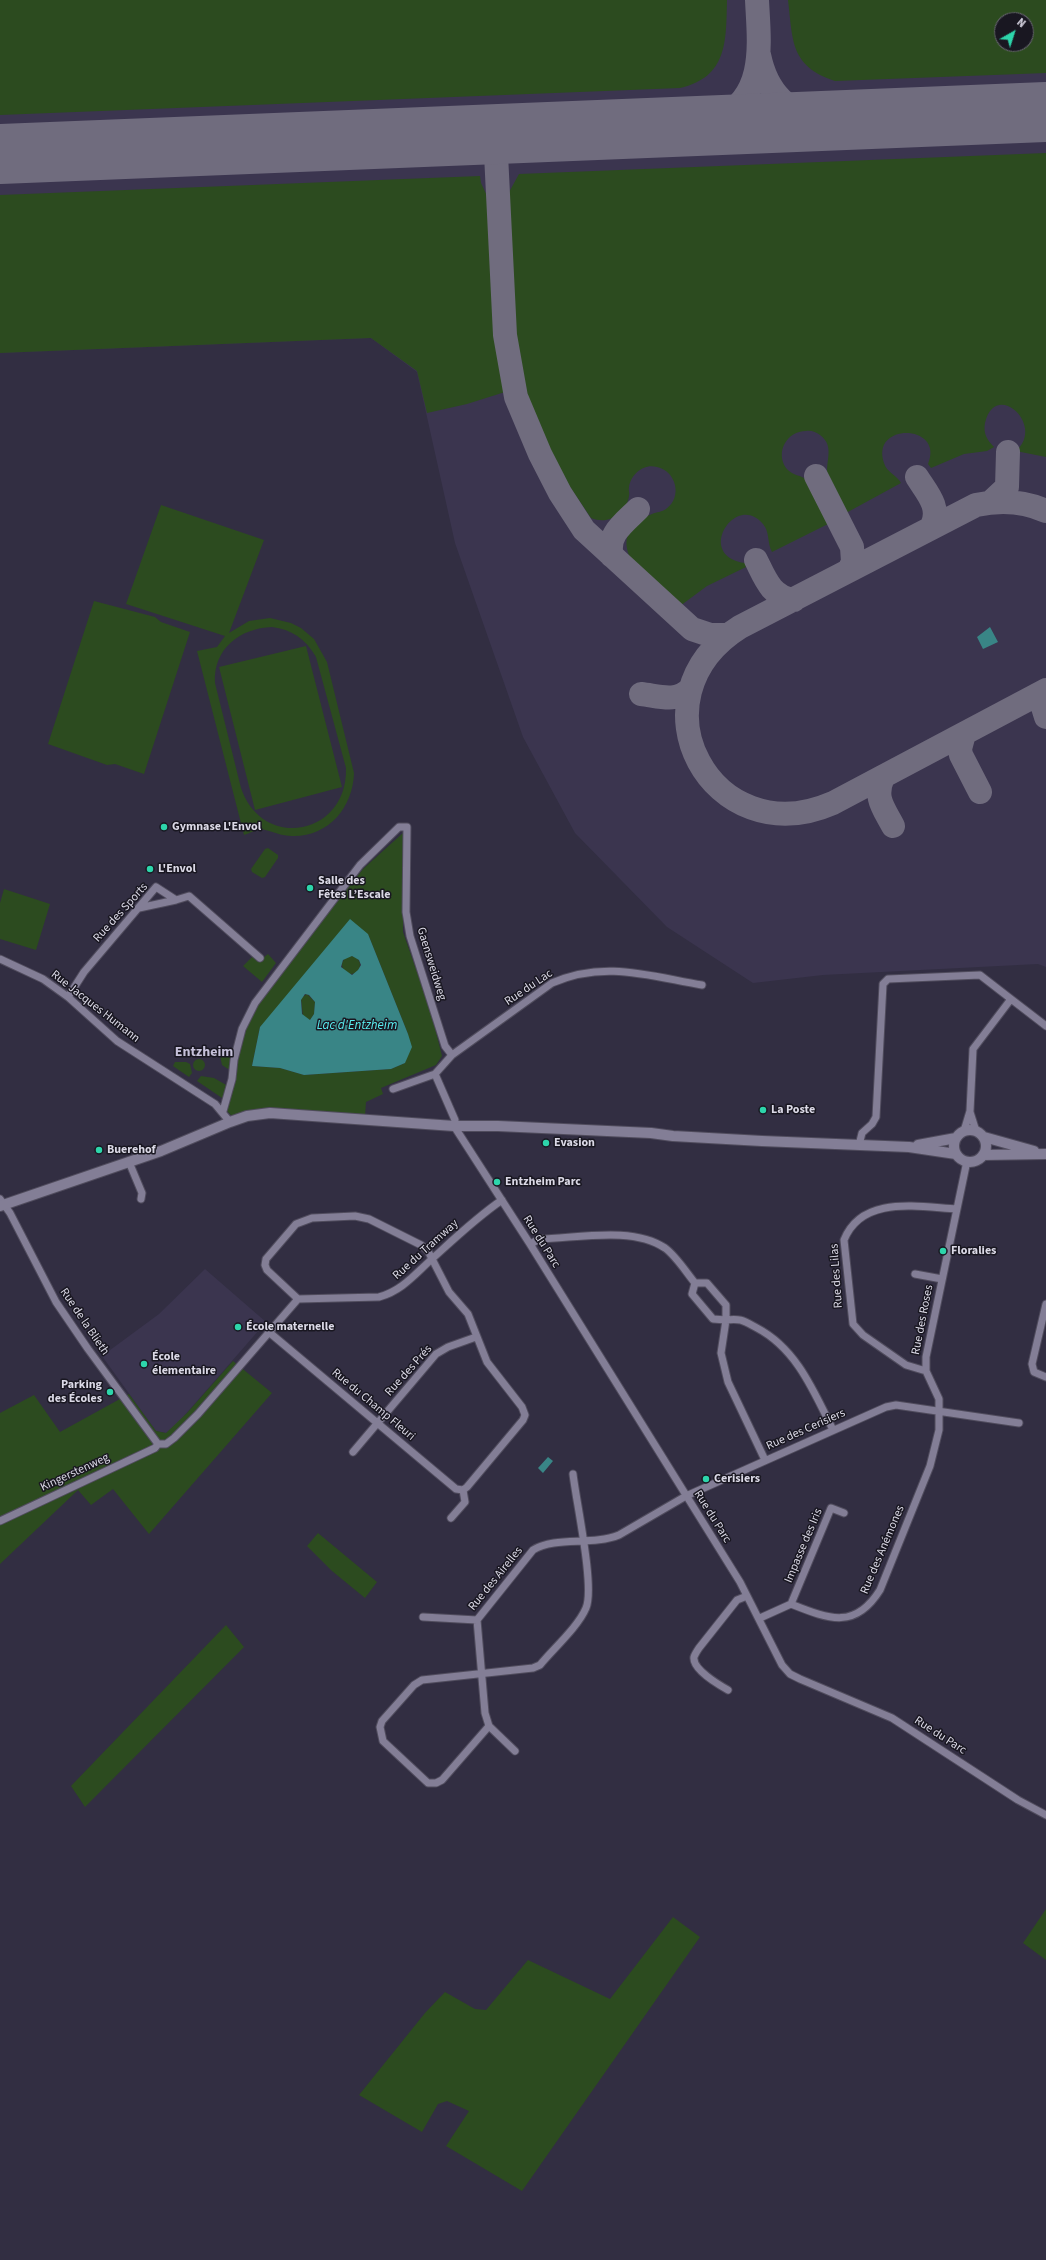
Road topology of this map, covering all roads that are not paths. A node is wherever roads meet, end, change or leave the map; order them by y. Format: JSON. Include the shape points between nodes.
{"nodes":[{"id":1,"x":176,"y":900,"type":"junction"},
{"id":2,"x":139,"y":908,"type":"junction"},
{"id":3,"x":260,"y":958,"type":"dead end"},
{"id":4,"x":0,"y":959,"type":"edge"},
{"id":5,"x":702,"y":985,"type":"dead end"},
{"id":6,"x":68,"y":998,"type":"junction"},
{"id":7,"x":1011,"y":999,"type":"junction"},
{"id":8,"x":1046,"y":1026,"type":"edge"},
{"id":9,"x":452,"y":1055,"type":"junction"},
{"id":10,"x":435,"y":1074,"type":"junction"},
{"id":11,"x":393,"y":1089,"type":"dead end"},
{"id":12,"x":223,"y":1111,"type":"junction"},
{"id":13,"x":970,"y":1111,"type":"junction"},
{"id":14,"x":230,"y":1122,"type":"junction"},
{"id":15,"x":454,"y":1126,"type":"junction"},
{"id":16,"x":964,"y":1130,"type":"junction"},
{"id":17,"x":980,"y":1134,"type":"junction"},
{"id":18,"x":956,"y":1138,"type":"junction"},
{"id":19,"x":859,"y":1145,"type":"junction"},
{"id":20,"x":909,"y":1147,"type":"junction"},
{"id":21,"x":956,"y":1154,"type":"junction"},
{"id":22,"x":1045,"y":1154,"type":"edge"},
{"id":23,"x":983,"y":1155,"type":"junction"},
{"id":24,"x":967,"y":1161,"type":"junction"},
{"id":25,"x":129,"y":1162,"type":"junction"},
{"id":26,"x":141,"y":1199,"type":"dead end"},
{"id":27,"x":502,"y":1200,"type":"junction"},
{"id":28,"x":1,"y":1203,"type":"edge"},
{"id":29,"x":957,"y":1209,"type":"junction"},
{"id":30,"x":530,"y":1244,"type":"junction"},
{"id":31,"x":432,"y":1259,"type":"junction"},
{"id":32,"x":915,"y":1274,"type":"dead end"},
{"id":33,"x":942,"y":1279,"type":"junction"},
{"id":34,"x":695,"y":1283,"type":"junction"},
{"id":35,"x":298,"y":1299,"type":"junction"},
{"id":36,"x":1046,"y":1304,"type":"edge"},
{"id":37,"x":726,"y":1320,"type":"junction"},
{"id":38,"x":270,"y":1333,"type":"junction"},
{"id":39,"x":476,"y":1337,"type":"junction"},
{"id":40,"x":926,"y":1371,"type":"junction"},
{"id":41,"x":1046,"y":1378,"type":"edge"},
{"id":42,"x":940,"y":1411,"type":"junction"},
{"id":43,"x":1019,"y":1423,"type":"dead end"},
{"id":44,"x":378,"y":1424,"type":"junction"},
{"id":45,"x":833,"y":1430,"type":"junction"},
{"id":46,"x":158,"y":1444,"type":"junction"},
{"id":47,"x":354,"y":1452,"type":"dead end"},
{"id":48,"x":765,"y":1460,"type":"junction"},
{"id":49,"x":573,"y":1474,"type":"dead end"},
{"id":50,"x":463,"y":1490,"type":"junction"},
{"id":51,"x":686,"y":1496,"type":"junction"},
{"id":52,"x":844,"y":1513,"type":"dead end"},
{"id":53,"x":451,"y":1518,"type":"dead end"},
{"id":54,"x":0,"y":1521,"type":"edge"},
{"id":55,"x":584,"y":1542,"type":"junction"},
{"id":56,"x":747,"y":1596,"type":"junction"},
{"id":57,"x":791,"y":1604,"type":"junction"},
{"id":58,"x":423,"y":1617,"type":"dead end"},
{"id":59,"x":760,"y":1618,"type":"junction"},
{"id":60,"x":476,"y":1620,"type":"junction"},
{"id":61,"x":482,"y":1672,"type":"junction"},
{"id":62,"x":728,"y":1690,"type":"dead end"},
{"id":63,"x":489,"y":1726,"type":"junction"},
{"id":64,"x":515,"y":1751,"type":"dead end"},
{"id":65,"x":1046,"y":1815,"type":"edge"}],
"edges":[{"from":1,"to":2,"type":"street"},
{"from":1,"to":2,"type":"street","name":"Rue des Sports","via":[[156,887]]},
{"from":1,"to":3,"type":"street","via":[[189,896]]},
{"from":2,"to":6,"type":"street","name":"Rue des Sports","via":[[84,972]]},
{"from":4,"to":6,"type":"street","name":"Rue Jacques Humann","via":[[35,975]]},
{"from":5,"to":9,"type":"street","name":"Rue du Lac","via":[[630,972],[602,970],[570,975],[552,983]]},
{"from":6,"to":12,"type":"street","name":"Rue Jacques Humann","via":[[117,1041]]},
{"from":7,"to":8,"type":"street"},
{"from":7,"to":13,"type":"street","via":[[972,1049]]},
{"from":7,"to":19,"type":"street","via":[[980,975],[888,979],[883,984],[876,1117],[862,1133]]},
{"from":9,"to":10,"type":"street","name":"Rue du Lac"},
{"from":9,"to":12,"type":"street","name":"Gaensweidweg","via":[[445,1046],[410,936],[406,912],[407,827],[400,827],[360,865],[255,1003],[242,1029]]},
{"from":10,"to":11,"type":"street","name":"Rue du Lac"},
{"from":10,"to":15,"type":"street","via":[[455,1120]]},
{"from":12,"to":14,"type":"street","name":"Rue Jacques Humann"},
{"from":13,"to":16,"type":"street"},
{"from":13,"to":17,"type":"street"},
{"from":14,"to":15,"type":"main road","via":[[258,1114]]},
{"from":14,"to":25,"type":"main road"},
{"from":15,"to":19,"type":"main road"},
{"from":15,"to":27,"type":"street","name":"Rue du Parc"},
{"from":16,"to":17,"type":"main road"},
{"from":16,"to":18,"type":"main road"},
{"from":17,"to":22,"type":"main road"},
{"from":17,"to":23,"type":"main road","via":[[986,1146]]},
{"from":18,"to":20,"type":"main road"},
{"from":18,"to":21,"type":"main road"},
{"from":19,"to":20,"type":"main road"},
{"from":20,"to":21,"type":"main road"},
{"from":21,"to":24,"type":"main road"},
{"from":22,"to":23,"type":"main road"},
{"from":23,"to":24,"type":"main road","via":[[975,1161]]},
{"from":24,"to":29,"type":"street","name":"Rue des Roses"},
{"from":25,"to":26,"type":"street","via":[[142,1193]]},
{"from":25,"to":28,"type":"main road"},
{"from":27,"to":30,"type":"street","name":"Rue du Parc"},
{"from":27,"to":31,"type":"street","name":"Rue du Tramway"},
{"from":28,"to":46,"type":"street","name":"Rue de la Blieth","via":[[56,1302]]},
{"from":29,"to":33,"type":"street","name":"Rue des Roses"},
{"from":29,"to":40,"type":"street","name":"Rue des Lilas","via":[[886,1207],[855,1221],[844,1240],[853,1324],[863,1335],[906,1365]]},
{"from":30,"to":34,"type":"street","via":[[540,1240],[630,1235],[651,1241],[666,1249]]},
{"from":30,"to":51,"type":"street","name":"Rue du Parc"},
{"from":31,"to":35,"type":"street","name":"Rue du Tramway","via":[[402,1288],[390,1294],[379,1297]]},
{"from":31,"to":35,"type":"street","via":[[421,1245],[369,1219],[355,1216],[303,1220],[296,1224],[266,1259],[265,1265],[267,1270]]},
{"from":31,"to":39,"type":"street","via":[[449,1292],[468,1314]]},
{"from":32,"to":33,"type":"street","name":"Rue des Roses"},
{"from":33,"to":40,"type":"street","name":"Rue des Roses","via":[[926,1357]]},
{"from":34,"to":37,"type":"street","via":[[707,1283],[726,1305]]},
{"from":34,"to":37,"type":"street","via":[[692,1294],[712,1319]]},
{"from":35,"to":38,"type":"street"},
{"from":36,"to":41,"type":"street","via":[[1032,1364],[1034,1372]]},
{"from":37,"to":45,"type":"street","via":[[739,1318],[762,1330],[782,1346],[808,1380]]},
{"from":37,"to":48,"type":"street","via":[[721,1354],[728,1382]]},
{"from":38,"to":44,"type":"street","name":"Rue du Champ Fleuri"},
{"from":38,"to":46,"type":"street","via":[[189,1424],[166,1444]]},
{"from":39,"to":44,"type":"street","name":"Rue des Prés","via":[[448,1346],[436,1354]]},
{"from":39,"to":50,"type":"street","via":[[488,1362],[525,1414]]},
{"from":40,"to":42,"type":"street","name":"Rue des Roses","via":[[939,1399]]},
{"from":42,"to":43,"type":"street","name":"Rue des Cerisiers"},
{"from":42,"to":45,"type":"street","name":"Rue des Cerisiers","via":[[896,1405]]},
{"from":42,"to":57,"type":"street","name":"Rue des Anémones","via":[[939,1430],[930,1466],[880,1590],[872,1603],[862,1611],[845,1618],[825,1617]]},
{"from":44,"to":47,"type":"street","name":"Rue des Prés"},
{"from":44,"to":50,"type":"street","name":"Rue du Champ Fleuri","via":[[456,1489]]},
{"from":45,"to":48,"type":"street","name":"Rue des Cerisiers"},
{"from":46,"to":54,"type":"street","name":"Kingerstenweg","via":[[155,1448]]},
{"from":48,"to":51,"type":"street","name":"Rue des Cerisiers"},
{"from":49,"to":55,"type":"street"},
{"from":50,"to":53,"type":"street","via":[[465,1502]]},
{"from":51,"to":55,"type":"street","name":"Rue des Airelles","via":[[620,1535]]},
{"from":51,"to":56,"type":"street","name":"Rue du Parc"},
{"from":52,"to":57,"type":"street","name":"Impasse des Iris","via":[[831,1508]]},
{"from":55,"to":60,"type":"street","name":"Rue des Airelles","via":[[543,1544],[533,1550]]},
{"from":55,"to":61,"type":"street","via":[[588,1595],[586,1607],[580,1617],[540,1665],[533,1668]]},
{"from":56,"to":59,"type":"street","name":"Rue du Parc"},
{"from":56,"to":62,"type":"street","via":[[738,1600],[694,1657],[695,1664],[701,1670]]},
{"from":57,"to":59,"type":"street"},
{"from":58,"to":60,"type":"street"},
{"from":59,"to":65,"type":"street","name":"Rue du Parc","via":[[782,1665],[790,1674],[892,1718],[1018,1800]]},
{"from":60,"to":61,"type":"street","name":"Rue des Airelles"},
{"from":61,"to":63,"type":"street","name":"Rue des Airelles","via":[[485,1713]]},
{"from":61,"to":63,"type":"street","via":[[427,1679],[414,1684],[382,1721],[381,1732],[383,1741],[424,1781],[436,1783],[442,1780]]},
{"from":63,"to":64,"type":"street"}]}
